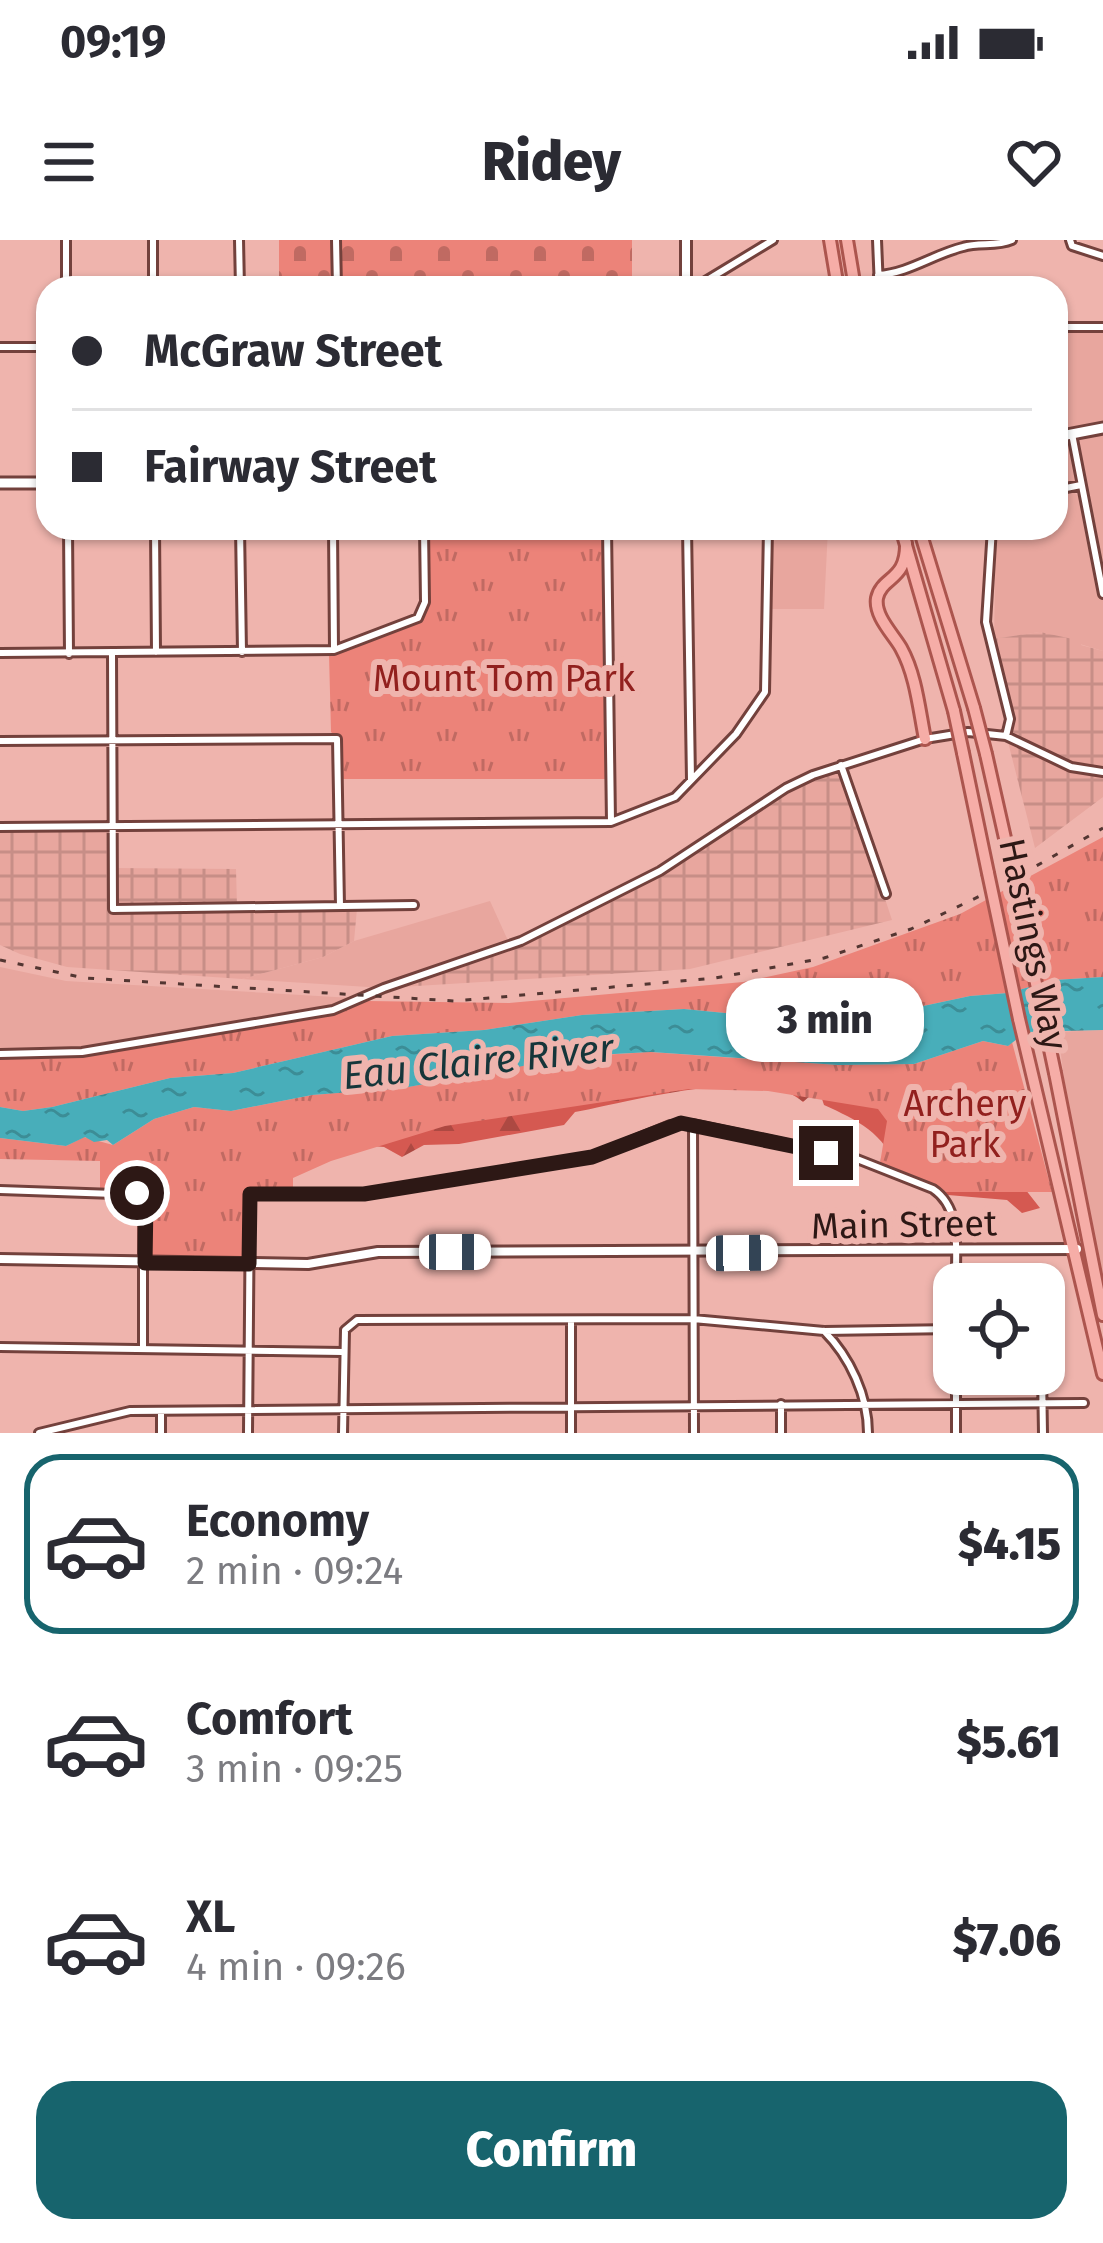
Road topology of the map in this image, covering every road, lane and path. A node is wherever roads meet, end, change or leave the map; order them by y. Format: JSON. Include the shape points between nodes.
{"nodes":[{"id":1,"x":66,"y":240,"type":"edge"},
{"id":2,"x":153,"y":240,"type":"edge"},
{"id":3,"x":239,"y":240,"type":"edge"},
{"id":4,"x":336,"y":240,"type":"edge"},
{"id":5,"x":686,"y":240,"type":"edge"},
{"id":6,"x":773,"y":240,"type":"edge"},
{"id":7,"x":830,"y":240,"type":"edge"},
{"id":8,"x":847,"y":240,"type":"edge"},
{"id":9,"x":877,"y":240,"type":"edge"},
{"id":10,"x":952,"y":240,"type":"edge"},
{"id":11,"x":1012,"y":240,"type":"edge"},
{"id":12,"x":1070,"y":240,"type":"edge"},
{"id":13,"x":952,"y":250,"type":"junction"},
{"id":14,"x":1103,"y":256,"type":"edge"},
{"id":15,"x":878,"y":275,"type":"joint"},
{"id":16,"x":66,"y":276,"type":"edge"},
{"id":17,"x":153,"y":276,"type":"edge"},
{"id":18,"x":240,"y":276,"type":"edge"},
{"id":19,"x":337,"y":276,"type":"edge"},
{"id":20,"x":689,"y":276,"type":"edge"},
{"id":21,"x":711,"y":276,"type":"edge"},
{"id":22,"x":836,"y":276,"type":"edge"},
{"id":23,"x":853,"y":276,"type":"edge"},
{"id":24,"x":1068,"y":327,"type":"edge"},
{"id":25,"x":1103,"y":327,"type":"edge"},
{"id":26,"x":0,"y":347,"type":"edge"},
{"id":27,"x":36,"y":347,"type":"edge"},
{"id":28,"x":1103,"y":428,"type":"edge"},
{"id":29,"x":1072,"y":434,"type":"junction"},
{"id":30,"x":1068,"y":435,"type":"edge"},
{"id":31,"x":0,"y":483,"type":"edge"},
{"id":32,"x":36,"y":483,"type":"edge"},
{"id":33,"x":1081,"y":485,"type":"junction"},
{"id":34,"x":1068,"y":488,"type":"edge"},
{"id":35,"x":68,"y":540,"type":"edge"},
{"id":36,"x":155,"y":540,"type":"edge"},
{"id":37,"x":240,"y":540,"type":"edge"},
{"id":38,"x":333,"y":540,"type":"edge"},
{"id":39,"x":424,"y":540,"type":"edge"},
{"id":40,"x":607,"y":540,"type":"edge"},
{"id":41,"x":686,"y":540,"type":"edge"},
{"id":42,"x":767,"y":540,"type":"edge"},
{"id":43,"x":905,"y":540,"type":"edge"},
{"id":44,"x":923,"y":540,"type":"edge"},
{"id":45,"x":991,"y":540,"type":"edge"},
{"id":46,"x":906,"y":543,"type":"junction"},
{"id":47,"x":887,"y":585,"type":"junction"},
{"id":48,"x":1103,"y":594,"type":"edge"},
{"id":49,"x":923,"y":602,"type":"junction"},
{"id":50,"x":334,"y":650,"type":"junction"},
{"id":51,"x":155,"y":652,"type":"junction"},
{"id":52,"x":242,"y":652,"type":"junction"},
{"id":53,"x":0,"y":653,"type":"edge"},
{"id":54,"x":112,"y":653,"type":"junction"},
{"id":55,"x":69,"y":654,"type":"junction"},
{"id":56,"x":1006,"y":736,"type":"junction"},
{"id":57,"x":925,"y":739,"type":"junction"},
{"id":58,"x":112,"y":740,"type":"junction"},
{"id":59,"x":0,"y":741,"type":"edge"},
{"id":60,"x":841,"y":765,"type":"junction"},
{"id":61,"x":1103,"y":772,"type":"edge"},
{"id":62,"x":691,"y":780,"type":"junction"},
{"id":63,"x":611,"y":822,"type":"junction"},
{"id":64,"x":338,"y":824,"type":"junction"},
{"id":65,"x":0,"y":827,"type":"edge"},
{"id":66,"x":113,"y":827,"type":"junction"},
{"id":67,"x":886,"y":894,"type":"dead end"},
{"id":68,"x":414,"y":904,"type":"dead end"},
{"id":69,"x":340,"y":906,"type":"junction"},
{"id":70,"x":0,"y":1054,"type":"edge"},
{"id":71,"x":693,"y":1124,"type":"junction"},
{"id":72,"x":0,"y":1190,"type":"edge"},
{"id":73,"x":1090,"y":1248,"type":"junction"},
{"id":74,"x":956,"y":1250,"type":"junction"},
{"id":75,"x":1073,"y":1250,"type":"junction"},
{"id":76,"x":692,"y":1254,"type":"junction"},
{"id":77,"x":0,"y":1259,"type":"edge"},
{"id":78,"x":145,"y":1263,"type":"junction"},
{"id":79,"x":956,"y":1263,"type":"edge"},
{"id":80,"x":249,"y":1264,"type":"junction"},
{"id":81,"x":1103,"y":1315,"type":"edge"},
{"id":82,"x":693,"y":1319,"type":"junction"},
{"id":83,"x":571,"y":1320,"type":"junction"},
{"id":84,"x":933,"y":1329,"type":"edge"},
{"id":85,"x":824,"y":1331,"type":"junction"},
{"id":86,"x":0,"y":1347,"type":"edge"},
{"id":87,"x":143,"y":1349,"type":"junction"},
{"id":88,"x":248,"y":1350,"type":"junction"},
{"id":89,"x":344,"y":1352,"type":"junction"},
{"id":90,"x":1103,"y":1374,"type":"edge"},
{"id":91,"x":956,"y":1395,"type":"edge"},
{"id":92,"x":1042,"y":1395,"type":"edge"},
{"id":93,"x":1084,"y":1402,"type":"dead end"},
{"id":94,"x":956,"y":1403,"type":"junction"},
{"id":95,"x":1042,"y":1403,"type":"junction"},
{"id":96,"x":781,"y":1404,"type":"junction"},
{"id":97,"x":868,"y":1405,"type":"junction"},
{"id":98,"x":571,"y":1406,"type":"junction"},
{"id":99,"x":694,"y":1406,"type":"junction"},
{"id":100,"x":343,"y":1410,"type":"junction"},
{"id":101,"x":161,"y":1411,"type":"junction"},
{"id":102,"x":248,"y":1412,"type":"junction"},
{"id":103,"x":69,"y":1429,"type":"edge"},
{"id":104,"x":39,"y":1433,"type":"edge"},
{"id":105,"x":161,"y":1433,"type":"edge"},
{"id":106,"x":248,"y":1433,"type":"edge"},
{"id":107,"x":344,"y":1433,"type":"edge"},
{"id":108,"x":571,"y":1433,"type":"edge"},
{"id":109,"x":694,"y":1433,"type":"edge"},
{"id":110,"x":782,"y":1433,"type":"edge"},
{"id":111,"x":868,"y":1433,"type":"edge"},
{"id":112,"x":956,"y":1433,"type":"edge"},
{"id":113,"x":1043,"y":1433,"type":"edge"}],
"edges":[{"from":1,"to":16,"type":"street"},
{"from":2,"to":17,"type":"street"},
{"from":3,"to":18,"type":"street"},
{"from":4,"to":19,"type":"street"},
{"from":5,"to":20,"type":"street"},
{"from":6,"to":21,"type":"street"},
{"from":7,"to":22,"type":"main road"},
{"from":8,"to":23,"type":"main road"},
{"from":9,"to":15,"type":"street"},
{"from":10,"to":13,"type":"street"},
{"from":11,"to":13,"type":"street"},
{"from":12,"to":14,"type":"street"},
{"from":13,"to":15,"type":"street"},
{"from":24,"to":25,"type":"street"},
{"from":26,"to":27,"type":"street"},
{"from":28,"to":29,"type":"main road"},
{"from":29,"to":30,"type":"main road"},
{"from":29,"to":33,"type":"street"},
{"from":31,"to":32,"type":"main road"},
{"from":33,"to":34,"type":"street"},
{"from":33,"to":48,"type":"street"},
{"from":35,"to":55,"type":"street"},
{"from":36,"to":51,"type":"street"},
{"from":37,"to":52,"type":"street"},
{"from":38,"to":50,"type":"street"},
{"from":39,"to":50,"type":"street","via":[[418,618]]},
{"from":40,"to":63,"type":"street"},
{"from":41,"to":62,"type":"street"},
{"from":42,"to":62,"type":"street","via":[[765,692]]},
{"from":43,"to":46,"type":"main road","name":"Hastings Way"},
{"from":44,"to":73,"type":"main road","name":"Hastings Way","bridge":true,"via":[[986,754]]},
{"from":45,"to":56,"type":"street","via":[[986,622],[1010,719]]},
{"from":46,"to":47,"type":"main road","via":[[903,566]]},
{"from":46,"to":49,"type":"main road","name":"Hastings Way"},
{"from":47,"to":49,"type":"main road","via":[[906,586]]},
{"from":47,"to":57,"type":"main road","via":[[879,612],[906,658]]},
{"from":49,"to":75,"type":"main road","name":"Hastings Way","bridge":true},
{"from":50,"to":52,"type":"street"},
{"from":51,"to":52,"type":"street"},
{"from":51,"to":54,"type":"street"},
{"from":53,"to":55,"type":"street"},
{"from":54,"to":55,"type":"street"},
{"from":54,"to":58,"type":"street"},
{"from":56,"to":57,"type":"street"},
{"from":56,"to":61,"type":"street"},
{"from":57,"to":60,"type":"street"},
{"from":58,"to":59,"type":"street"},
{"from":58,"to":64,"type":"street","via":[[338,739]]},
{"from":58,"to":66,"type":"street"},
{"from":60,"to":67,"type":"street"},
{"from":60,"to":70,"type":"street","via":[[786,788],[700,848],[560,922],[333,1010],[82,1052]]},
{"from":62,"to":63,"type":"street","via":[[654,808]]},
{"from":63,"to":64,"type":"street"},
{"from":64,"to":66,"type":"street"},
{"from":64,"to":69,"type":"street"},
{"from":65,"to":66,"type":"street"},
{"from":66,"to":69,"type":"street","via":[[113,909]]},
{"from":68,"to":69,"type":"street"},
{"from":71,"to":74,"type":"street","via":[[857,1159],[933,1189],[953,1212]]},
{"from":71,"to":76,"type":"street"},
{"from":71,"to":80,"type":"street","via":[[670,1125],[608,1153],[364,1194],[250,1194]]},
{"from":72,"to":78,"type":"street","via":[[143,1196]]},
{"from":73,"to":75,"type":"street","name":"Main Street"},
{"from":73,"to":81,"type":"main road","name":"Hastings Way"},
{"from":74,"to":75,"type":"street","name":"Main Street"},
{"from":74,"to":76,"type":"street","name":"Main Street"},
{"from":74,"to":79,"type":"street"},
{"from":75,"to":90,"type":"main road","name":"Hastings Way"},
{"from":76,"to":80,"type":"street","name":"Main Street","via":[[378,1252]]},
{"from":76,"to":82,"type":"street"},
{"from":77,"to":78,"type":"street","name":"Main Street"},
{"from":78,"to":80,"type":"street","name":"Main Street"},
{"from":78,"to":87,"type":"street"},
{"from":80,"to":88,"type":"street"},
{"from":82,"to":83,"type":"street"},
{"from":82,"to":85,"type":"street"},
{"from":82,"to":99,"type":"street"},
{"from":83,"to":89,"type":"street","via":[[357,1320],[348,1324]]},
{"from":83,"to":98,"type":"street"},
{"from":84,"to":85,"type":"street"},
{"from":85,"to":97,"type":"street"},
{"from":86,"to":87,"type":"street"},
{"from":87,"to":88,"type":"street"},
{"from":88,"to":89,"type":"street"},
{"from":88,"to":102,"type":"street"},
{"from":89,"to":100,"type":"street"},
{"from":91,"to":94,"type":"street"},
{"from":92,"to":95,"type":"street"},
{"from":93,"to":95,"type":"street"},
{"from":94,"to":95,"type":"street"},
{"from":94,"to":97,"type":"street"},
{"from":94,"to":112,"type":"street"},
{"from":95,"to":113,"type":"street"},
{"from":96,"to":97,"type":"street"},
{"from":96,"to":99,"type":"street"},
{"from":96,"to":110,"type":"street"},
{"from":97,"to":111,"type":"street"},
{"from":98,"to":99,"type":"street"},
{"from":98,"to":100,"type":"street"},
{"from":98,"to":108,"type":"street"},
{"from":99,"to":109,"type":"street"},
{"from":100,"to":102,"type":"street"},
{"from":100,"to":107,"type":"street"},
{"from":101,"to":102,"type":"street"},
{"from":101,"to":103,"type":"street","via":[[116,1413]]},
{"from":101,"to":105,"type":"street"},
{"from":102,"to":106,"type":"street"},
{"from":103,"to":104,"type":"street"}]}
